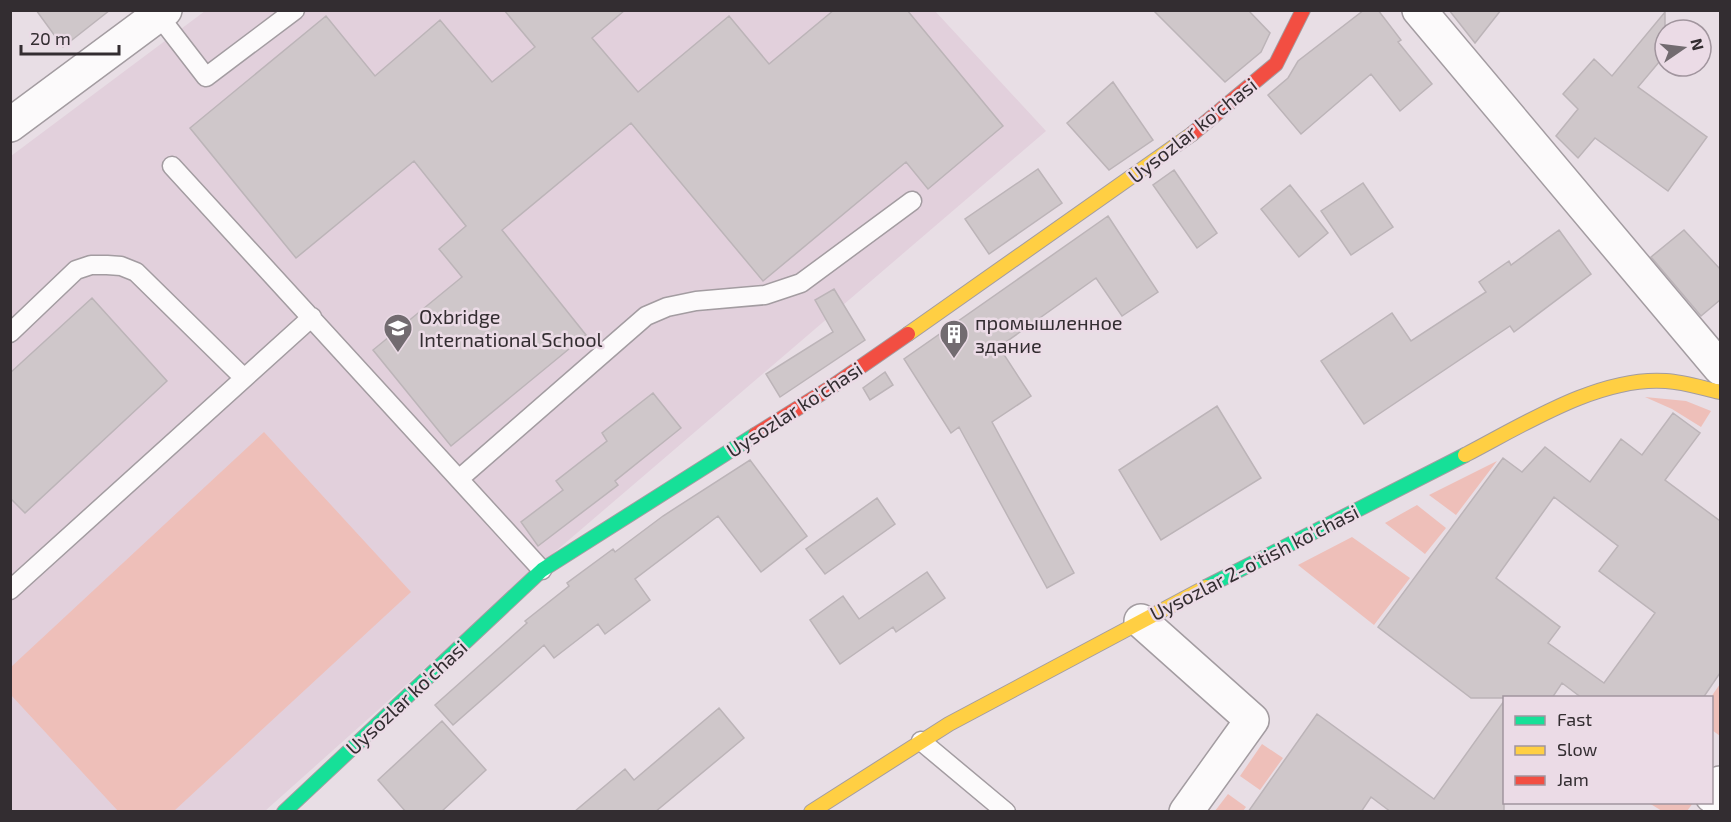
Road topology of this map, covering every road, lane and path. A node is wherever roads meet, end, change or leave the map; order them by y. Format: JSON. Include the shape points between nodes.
{"nodes":[{"id":1,"x":295,"y":10,"type":"edge"},
{"id":2,"x":1304,"y":10,"type":"edge"},
{"id":3,"x":1419,"y":10,"type":"edge"},
{"id":4,"x":160,"y":12,"type":"edge"},
{"id":5,"x":10,"y":125,"type":"edge"},
{"id":6,"x":172,"y":166,"type":"dead end"},
{"id":7,"x":912,"y":201,"type":"dead end"},
{"id":8,"x":312,"y":317,"type":"junction"},
{"id":9,"x":10,"y":333,"type":"edge"},
{"id":10,"x":1720,"y":368,"type":"edge"},
{"id":11,"x":243,"y":377,"type":"junction"},
{"id":12,"x":1720,"y":392,"type":"edge"},
{"id":13,"x":459,"y":479,"type":"junction"},
{"id":14,"x":542,"y":570,"type":"junction"},
{"id":15,"x":10,"y":590,"type":"edge"},
{"id":16,"x":1141,"y":621,"type":"junction"},
{"id":17,"x":921,"y":741,"type":"junction"},
{"id":18,"x":284,"y":812,"type":"edge"},
{"id":19,"x":811,"y":812,"type":"edge"},
{"id":20,"x":1006,"y":812,"type":"edge"},
{"id":21,"x":1186,"y":812,"type":"edge"}],
"edges":[{"from":1,"to":4,"type":"lane","via":[[206,78]]},
{"from":2,"to":14,"type":"street","name":"Uysozlar ko'chasi","via":[[1276,64],[1186,139],[830,388]]},
{"from":3,"to":10,"type":"street"},
{"from":4,"to":5,"type":"street"},
{"from":6,"to":8,"type":"lane"},
{"from":7,"to":13,"type":"lane","via":[[801,283],[765,295],[696,301],[646,316]]},
{"from":8,"to":11,"type":"lane"},
{"from":8,"to":13,"type":"lane"},
{"from":9,"to":11,"type":"lane","via":[[76,270],[91,265],[121,266],[136,272]]},
{"from":11,"to":15,"type":"lane"},
{"from":12,"to":16,"type":"street","name":"Uysozlar 2-o'tish ko'chasi","via":[[1666,381],[1634,382],[1578,397]]},
{"from":13,"to":14,"type":"lane"},
{"from":14,"to":18,"type":"street","name":"Uysozlar ko'chasi"},
{"from":16,"to":17,"type":"street","name":"Uysozlar 2-o'tish ko'chasi"},
{"from":16,"to":21,"type":"street","via":[[1252,720]]},
{"from":17,"to":19,"type":"street","name":"Uysozlar 2-o'tish ko'chasi"},
{"from":17,"to":20,"type":"lane"}]}
